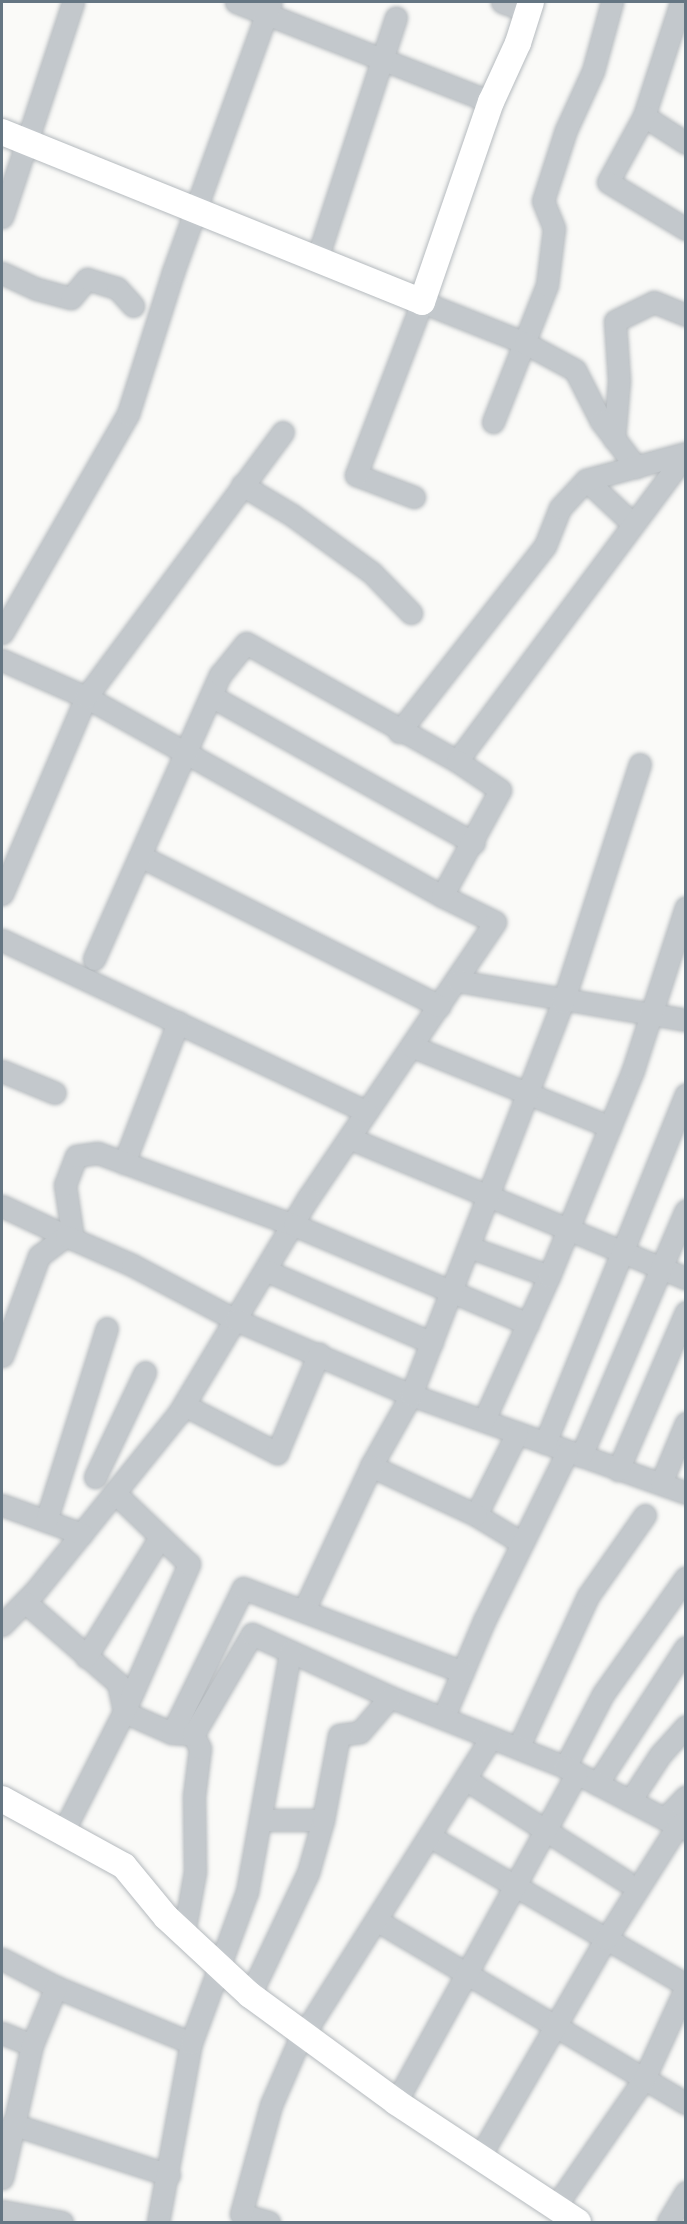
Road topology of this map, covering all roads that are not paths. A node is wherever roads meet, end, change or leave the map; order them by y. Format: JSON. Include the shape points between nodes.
{"nodes":[{"id":1,"x":73,"y":2,"type":"edge"},
{"id":2,"x":236,"y":2,"type":"edge"},
{"id":3,"x":502,"y":2,"type":"edge"},
{"id":4,"x":612,"y":2,"type":"edge"},
{"id":5,"x":681,"y":2,"type":"edge"},
{"id":6,"x":529,"y":6,"type":"edge"},
{"id":7,"x":268,"y":8,"type":"edge"},
{"id":8,"x":396,"y":18,"type":"dead end"},
{"id":9,"x":382,"y":60,"type":"junction"},
{"id":10,"x":491,"y":102,"type":"junction"},
{"id":11,"x":644,"y":116,"type":"junction"},
{"id":12,"x":13,"y":137,"type":"edge"},
{"id":13,"x":686,"y":143,"type":"edge"},
{"id":14,"x":195,"y":209,"type":"junction"},
{"id":15,"x":2,"y":217,"type":"edge"},
{"id":16,"x":686,"y":230,"type":"edge"},
{"id":17,"x":316,"y":259,"type":"junction"},
{"id":18,"x":2,"y":273,"type":"edge"},
{"id":19,"x":422,"y":302,"type":"junction"},
{"id":20,"x":133,"y":306,"type":"dead end"},
{"id":21,"x":686,"y":315,"type":"edge"},
{"id":22,"x":525,"y":343,"type":"junction"},
{"id":23,"x":493,"y":422,"type":"dead end"},
{"id":24,"x":283,"y":432,"type":"dead end"},
{"id":25,"x":614,"y":439,"type":"junction"},
{"id":26,"x":686,"y":454,"type":"edge"},
{"id":27,"x":636,"y":467,"type":"junction"},
{"id":28,"x":586,"y":480,"type":"junction"},
{"id":29,"x":242,"y":485,"type":"junction"},
{"id":30,"x":414,"y":497,"type":"dead end"},
{"id":31,"x":633,"y":524,"type":"junction"},
{"id":32,"x":411,"y":613,"type":"dead end"},
{"id":33,"x":2,"y":633,"type":"edge"},
{"id":34,"x":2,"y":660,"type":"edge"},
{"id":35,"x":211,"y":696,"type":"junction"},
{"id":36,"x":86,"y":698,"type":"junction"},
{"id":37,"x":399,"y":732,"type":"junction"},
{"id":38,"x":188,"y":755,"type":"junction"},
{"id":39,"x":457,"y":761,"type":"junction"},
{"id":40,"x":640,"y":764,"type":"dead end"},
{"id":41,"x":474,"y":843,"type":"junction"},
{"id":42,"x":140,"y":856,"type":"junction"},
{"id":43,"x":2,"y":894,"type":"edge"},
{"id":44,"x":442,"y":896,"type":"junction"},
{"id":45,"x":686,"y":907,"type":"edge"},
{"id":46,"x":2,"y":940,"type":"edge"},
{"id":47,"x":94,"y":959,"type":"dead end"},
{"id":48,"x":458,"y":981,"type":"junction"},
{"id":49,"x":563,"y":1002,"type":"junction"},
{"id":50,"x":440,"y":1006,"type":"junction"},
{"id":51,"x":651,"y":1016,"type":"junction"},
{"id":52,"x":686,"y":1020,"type":"edge"},
{"id":53,"x":178,"y":1022,"type":"junction"},
{"id":54,"x":411,"y":1046,"type":"junction"},
{"id":55,"x":2,"y":1071,"type":"edge"},
{"id":56,"x":55,"y":1093,"type":"dead end"},
{"id":57,"x":528,"y":1093,"type":"junction"},
{"id":58,"x":686,"y":1094,"type":"edge"},
{"id":59,"x":366,"y":1111,"type":"junction"},
{"id":60,"x":610,"y":1127,"type":"junction"},
{"id":61,"x":349,"y":1138,"type":"junction"},
{"id":62,"x":124,"y":1163,"type":"junction"},
{"id":63,"x":489,"y":1194,"type":"junction"},
{"id":64,"x":2,"y":1206,"type":"edge"},
{"id":65,"x":686,"y":1210,"type":"edge"},
{"id":66,"x":294,"y":1225,"type":"junction"},
{"id":67,"x":569,"y":1227,"type":"junction"},
{"id":68,"x":70,"y":1238,"type":"junction"},
{"id":69,"x":469,"y":1247,"type":"junction"},
{"id":70,"x":622,"y":1250,"type":"junction"},
{"id":71,"x":662,"y":1268,"type":"junction"},
{"id":72,"x":265,"y":1270,"type":"junction"},
{"id":73,"x":549,"y":1276,"type":"junction"},
{"id":74,"x":686,"y":1278,"type":"edge"},
{"id":75,"x":451,"y":1293,"type":"junction"},
{"id":76,"x":686,"y":1312,"type":"edge"},
{"id":77,"x":236,"y":1320,"type":"junction"},
{"id":78,"x":528,"y":1324,"type":"junction"},
{"id":79,"x":107,"y":1328,"type":"dead end"},
{"id":80,"x":432,"y":1343,"type":"junction"},
{"id":81,"x":318,"y":1353,"type":"junction"},
{"id":82,"x":2,"y":1356,"type":"edge"},
{"id":83,"x":145,"y":1372,"type":"dead end"},
{"id":84,"x":411,"y":1395,"type":"junction"},
{"id":85,"x":184,"y":1406,"type":"junction"},
{"id":86,"x":484,"y":1420,"type":"junction"},
{"id":87,"x":686,"y":1423,"type":"edge"},
{"id":88,"x":517,"y":1433,"type":"junction"},
{"id":89,"x":545,"y":1443,"type":"junction"},
{"id":90,"x":574,"y":1454,"type":"junction"},
{"id":91,"x":63,"y":1465,"type":"junction"},
{"id":92,"x":371,"y":1466,"type":"junction"},
{"id":93,"x":618,"y":1470,"type":"junction"},
{"id":94,"x":95,"y":1477,"type":"junction"},
{"id":95,"x":661,"y":1483,"type":"junction"},
{"id":96,"x":118,"y":1490,"type":"junction"},
{"id":97,"x":686,"y":1493,"type":"edge"},
{"id":98,"x":2,"y":1505,"type":"edge"},
{"id":99,"x":476,"y":1515,"type":"junction"},
{"id":100,"x":645,"y":1515,"type":"dead end"},
{"id":101,"x":46,"y":1521,"type":"junction"},
{"id":102,"x":82,"y":1534,"type":"junction"},
{"id":103,"x":160,"y":1537,"type":"junction"},
{"id":104,"x":522,"y":1543,"type":"junction"},
{"id":105,"x":686,"y":1577,"type":"edge"},
{"id":106,"x":25,"y":1602,"type":"junction"},
{"id":107,"x":304,"y":1610,"type":"junction"},
{"id":108,"x":2,"y":1625,"type":"edge"},
{"id":109,"x":686,"y":1647,"type":"edge"},
{"id":110,"x":290,"y":1652,"type":"junction"},
{"id":111,"x":86,"y":1657,"type":"junction"},
{"id":112,"x":463,"y":1671,"type":"junction"},
{"id":113,"x":390,"y":1697,"type":"junction"},
{"id":114,"x":124,"y":1712,"type":"junction"},
{"id":115,"x":444,"y":1716,"type":"junction"},
{"id":116,"x":686,"y":1726,"type":"edge"},
{"id":117,"x":183,"y":1734,"type":"junction"},
{"id":118,"x":491,"y":1738,"type":"junction"},
{"id":119,"x":518,"y":1748,"type":"junction"},
{"id":120,"x":571,"y":1771,"type":"junction"},
{"id":121,"x":465,"y":1779,"type":"junction"},
{"id":122,"x":597,"y":1784,"type":"junction"},
{"id":123,"x":686,"y":1796,"type":"edge"},
{"id":124,"x":2,"y":1799,"type":"edge"},
{"id":125,"x":630,"y":1801,"type":"junction"},
{"id":126,"x":260,"y":1820,"type":"junction"},
{"id":127,"x":323,"y":1821,"type":"junction"},
{"id":128,"x":679,"y":1824,"type":"edge"},
{"id":129,"x":546,"y":1831,"type":"junction"},
{"id":130,"x":63,"y":1832,"type":"junction"},
{"id":131,"x":429,"y":1836,"type":"junction"},
{"id":132,"x":625,"y":1881,"type":"dead end"},
{"id":133,"x":516,"y":1887,"type":"junction"},
{"id":134,"x":376,"y":1920,"type":"junction"},
{"id":135,"x":184,"y":1933,"type":"junction"},
{"id":136,"x":606,"y":1939,"type":"junction"},
{"id":137,"x":2,"y":1959,"type":"edge"},
{"id":138,"x":221,"y":1968,"type":"junction"},
{"id":139,"x":468,"y":1974,"type":"junction"},
{"id":140,"x":686,"y":1986,"type":"edge"},
{"id":141,"x":56,"y":1987,"type":"junction"},
{"id":142,"x":250,"y":1995,"type":"junction"},
{"id":143,"x":555,"y":2026,"type":"junction"},
{"id":144,"x":2,"y":2033,"type":"edge"},
{"id":145,"x":303,"y":2036,"type":"junction"},
{"id":146,"x":191,"y":2043,"type":"junction"},
{"id":147,"x":32,"y":2045,"type":"junction"},
{"id":148,"x":645,"y":2079,"type":"junction"},
{"id":149,"x":396,"y":2102,"type":"junction"},
{"id":150,"x":686,"y":2103,"type":"edge"},
{"id":151,"x":12,"y":2124,"type":"junction"},
{"id":152,"x":480,"y":2156,"type":"junction"},
{"id":153,"x":169,"y":2175,"type":"junction"},
{"id":154,"x":2,"y":2178,"type":"edge"},
{"id":155,"x":686,"y":2192,"type":"edge"},
{"id":156,"x":555,"y":2207,"type":"junction"},
{"id":157,"x":2,"y":2211,"type":"edge"},
{"id":158,"x":242,"y":2220,"type":"edge"},
{"id":159,"x":62,"y":2223,"type":"edge"},
{"id":160,"x":158,"y":2223,"type":"edge"},
{"id":161,"x":269,"y":2223,"type":"edge"},
{"id":162,"x":578,"y":2223,"type":"edge"},
{"id":163,"x":668,"y":2223,"type":"edge"}],
"edges":[{"from":1,"to":12,"type":"street"},
{"from":2,"to":7,"type":"street"},
{"from":3,"to":6,"type":"street"},
{"from":4,"to":22,"type":"street","via":[[593,71],[566,130],[543,201],[554,228],[547,285]]},
{"from":5,"to":11,"type":"street"},
{"from":6,"to":10,"type":"main road","via":[[518,43]]},
{"from":7,"to":9,"type":"street"},
{"from":7,"to":14,"type":"street"},
{"from":8,"to":9,"type":"street"},
{"from":9,"to":10,"type":"street"},
{"from":9,"to":17,"type":"street"},
{"from":10,"to":19,"type":"main road"},
{"from":11,"to":13,"type":"street"},
{"from":11,"to":16,"type":"street","via":[[608,182]]},
{"from":12,"to":14,"type":"main road"},
{"from":12,"to":15,"type":"street"},
{"from":14,"to":17,"type":"main road"},
{"from":14,"to":33,"type":"street","via":[[128,414]]},
{"from":17,"to":19,"type":"main road"},
{"from":18,"to":20,"type":"street","via":[[37,290],[71,298],[87,279],[117,288]]},
{"from":19,"to":22,"type":"street"},
{"from":19,"to":30,"type":"street","via":[[356,475]]},
{"from":21,"to":25,"type":"street","via":[[654,302],[615,321],[619,381]]},
{"from":22,"to":23,"type":"street"},
{"from":22,"to":25,"type":"street","via":[[575,370]]},
{"from":24,"to":29,"type":"street"},
{"from":25,"to":27,"type":"street"},
{"from":26,"to":27,"type":"street"},
{"from":26,"to":31,"type":"street"},
{"from":27,"to":28,"type":"street"},
{"from":28,"to":31,"type":"street"},
{"from":28,"to":37,"type":"street","via":[[560,508],[544,546]]},
{"from":29,"to":32,"type":"street","via":[[292,515],[372,573]]},
{"from":29,"to":36,"type":"street"},
{"from":31,"to":39,"type":"street"},
{"from":34,"to":36,"type":"street"},
{"from":35,"to":37,"type":"street","via":[[220,675],[246,643]]},
{"from":35,"to":38,"type":"street"},
{"from":35,"to":41,"type":"street"},
{"from":36,"to":38,"type":"street"},
{"from":36,"to":43,"type":"street"},
{"from":37,"to":39,"type":"street"},
{"from":38,"to":42,"type":"street"},
{"from":38,"to":44,"type":"street"},
{"from":39,"to":41,"type":"street","via":[[500,790]]},
{"from":40,"to":49,"type":"street"},
{"from":41,"to":44,"type":"street"},
{"from":42,"to":47,"type":"street"},
{"from":42,"to":50,"type":"street"},
{"from":44,"to":48,"type":"street","via":[[495,922]]},
{"from":45,"to":51,"type":"street"},
{"from":46,"to":53,"type":"street"},
{"from":48,"to":49,"type":"street"},
{"from":48,"to":50,"type":"street"},
{"from":49,"to":51,"type":"street"},
{"from":49,"to":57,"type":"street"},
{"from":50,"to":54,"type":"street"},
{"from":51,"to":52,"type":"street"},
{"from":51,"to":60,"type":"street"},
{"from":53,"to":59,"type":"street"},
{"from":53,"to":62,"type":"street"},
{"from":54,"to":57,"type":"street"},
{"from":54,"to":59,"type":"street"},
{"from":55,"to":56,"type":"street"},
{"from":57,"to":60,"type":"street"},
{"from":57,"to":63,"type":"street"},
{"from":58,"to":70,"type":"street"},
{"from":59,"to":61,"type":"street"},
{"from":60,"to":67,"type":"street"},
{"from":61,"to":63,"type":"street"},
{"from":61,"to":66,"type":"street"},
{"from":62,"to":66,"type":"street"},
{"from":62,"to":68,"type":"street","via":[[98,1153],[76,1156],[65,1185]]},
{"from":63,"to":67,"type":"street"},
{"from":63,"to":69,"type":"street"},
{"from":64,"to":68,"type":"street"},
{"from":65,"to":71,"type":"street"},
{"from":66,"to":72,"type":"street"},
{"from":66,"to":75,"type":"street"},
{"from":67,"to":70,"type":"street"},
{"from":67,"to":73,"type":"street"},
{"from":68,"to":77,"type":"street","via":[[132,1265]]},
{"from":68,"to":82,"type":"street","via":[[39,1256]]},
{"from":69,"to":73,"type":"street"},
{"from":69,"to":75,"type":"street"},
{"from":70,"to":71,"type":"street"},
{"from":70,"to":89,"type":"street"},
{"from":71,"to":74,"type":"street"},
{"from":71,"to":90,"type":"street"},
{"from":72,"to":77,"type":"street"},
{"from":72,"to":80,"type":"street"},
{"from":73,"to":78,"type":"street"},
{"from":75,"to":78,"type":"street"},
{"from":75,"to":80,"type":"street"},
{"from":76,"to":93,"type":"street"},
{"from":77,"to":81,"type":"street"},
{"from":77,"to":85,"type":"street"},
{"from":78,"to":86,"type":"street"},
{"from":79,"to":91,"type":"street"},
{"from":80,"to":84,"type":"street"},
{"from":81,"to":84,"type":"street"},
{"from":81,"to":85,"type":"street","via":[[277,1453]]},
{"from":83,"to":94,"type":"street"},
{"from":84,"to":86,"type":"street"},
{"from":84,"to":92,"type":"street"},
{"from":85,"to":96,"type":"street"},
{"from":86,"to":88,"type":"street"},
{"from":87,"to":95,"type":"street"},
{"from":88,"to":89,"type":"street"},
{"from":88,"to":99,"type":"street"},
{"from":89,"to":90,"type":"street"},
{"from":90,"to":93,"type":"street"},
{"from":90,"to":104,"type":"street"},
{"from":91,"to":94,"type":"street"},
{"from":91,"to":101,"type":"street"},
{"from":92,"to":99,"type":"street"},
{"from":92,"to":107,"type":"street"},
{"from":93,"to":95,"type":"street"},
{"from":94,"to":96,"type":"street"},
{"from":95,"to":97,"type":"street"},
{"from":96,"to":102,"type":"street"},
{"from":96,"to":103,"type":"street"},
{"from":98,"to":101,"type":"street"},
{"from":99,"to":104,"type":"street"},
{"from":100,"to":119,"type":"street","via":[[588,1596]]},
{"from":101,"to":102,"type":"street"},
{"from":102,"to":106,"type":"street"},
{"from":103,"to":111,"type":"street"},
{"from":103,"to":114,"type":"street","via":[[189,1564]]},
{"from":104,"to":112,"type":"street"},
{"from":105,"to":120,"type":"street","via":[[603,1694]]},
{"from":106,"to":108,"type":"street"},
{"from":106,"to":111,"type":"street"},
{"from":107,"to":112,"type":"street"},
{"from":107,"to":117,"type":"street","via":[[243,1588]]},
{"from":109,"to":122,"type":"street"},
{"from":110,"to":113,"type":"street"},
{"from":110,"to":117,"type":"street","via":[[252,1634]]},
{"from":110,"to":126,"type":"street"},
{"from":111,"to":114,"type":"street","via":[[118,1683]]},
{"from":112,"to":115,"type":"street"},
{"from":113,"to":115,"type":"street"},
{"from":113,"to":127,"type":"street","via":[[360,1732],[339,1735]]},
{"from":114,"to":117,"type":"street"},
{"from":114,"to":130,"type":"street"},
{"from":115,"to":118,"type":"street"},
{"from":116,"to":125,"type":"street","via":[[660,1755]]},
{"from":117,"to":135,"type":"street","via":[[200,1748],[194,1796],[195,1872]]},
{"from":118,"to":119,"type":"street"},
{"from":118,"to":121,"type":"street"},
{"from":119,"to":120,"type":"street"},
{"from":120,"to":122,"type":"street"},
{"from":120,"to":129,"type":"street"},
{"from":121,"to":129,"type":"street"},
{"from":121,"to":131,"type":"street"},
{"from":122,"to":125,"type":"street"},
{"from":123,"to":128,"type":"street"},
{"from":124,"to":130,"type":"main road"},
{"from":125,"to":128,"type":"street"},
{"from":126,"to":127,"type":"street"},
{"from":126,"to":138,"type":"street","via":[[248,1893]]},
{"from":127,"to":142,"type":"street","via":[[308,1873]]},
{"from":128,"to":136,"type":"street"},
{"from":129,"to":132,"type":"street"},
{"from":129,"to":133,"type":"street"},
{"from":130,"to":135,"type":"main road","via":[[124,1866]]},
{"from":131,"to":133,"type":"street"},
{"from":131,"to":134,"type":"street"},
{"from":133,"to":136,"type":"street"},
{"from":133,"to":139,"type":"street"},
{"from":134,"to":139,"type":"street"},
{"from":134,"to":145,"type":"street"},
{"from":135,"to":138,"type":"main road"},
{"from":136,"to":140,"type":"street"},
{"from":136,"to":143,"type":"street"},
{"from":137,"to":141,"type":"street"},
{"from":138,"to":142,"type":"main road"},
{"from":138,"to":146,"type":"street"},
{"from":139,"to":143,"type":"street"},
{"from":139,"to":149,"type":"street"},
{"from":140,"to":148,"type":"street"},
{"from":141,"to":146,"type":"street"},
{"from":141,"to":147,"type":"street"},
{"from":142,"to":145,"type":"main road"},
{"from":143,"to":148,"type":"street"},
{"from":143,"to":152,"type":"street"},
{"from":144,"to":147,"type":"street"},
{"from":145,"to":149,"type":"main road"},
{"from":145,"to":158,"type":"street","via":[[271,2105]]},
{"from":146,"to":153,"type":"street"},
{"from":147,"to":151,"type":"street"},
{"from":148,"to":150,"type":"street"},
{"from":148,"to":156,"type":"street"},
{"from":149,"to":152,"type":"main road"},
{"from":151,"to":153,"type":"street"},
{"from":151,"to":154,"type":"street"},
{"from":152,"to":156,"type":"main road"},
{"from":153,"to":160,"type":"street"},
{"from":155,"to":163,"type":"street"},
{"from":156,"to":162,"type":"main road"},
{"from":157,"to":159,"type":"street"},
{"from":158,"to":161,"type":"street"}]}
